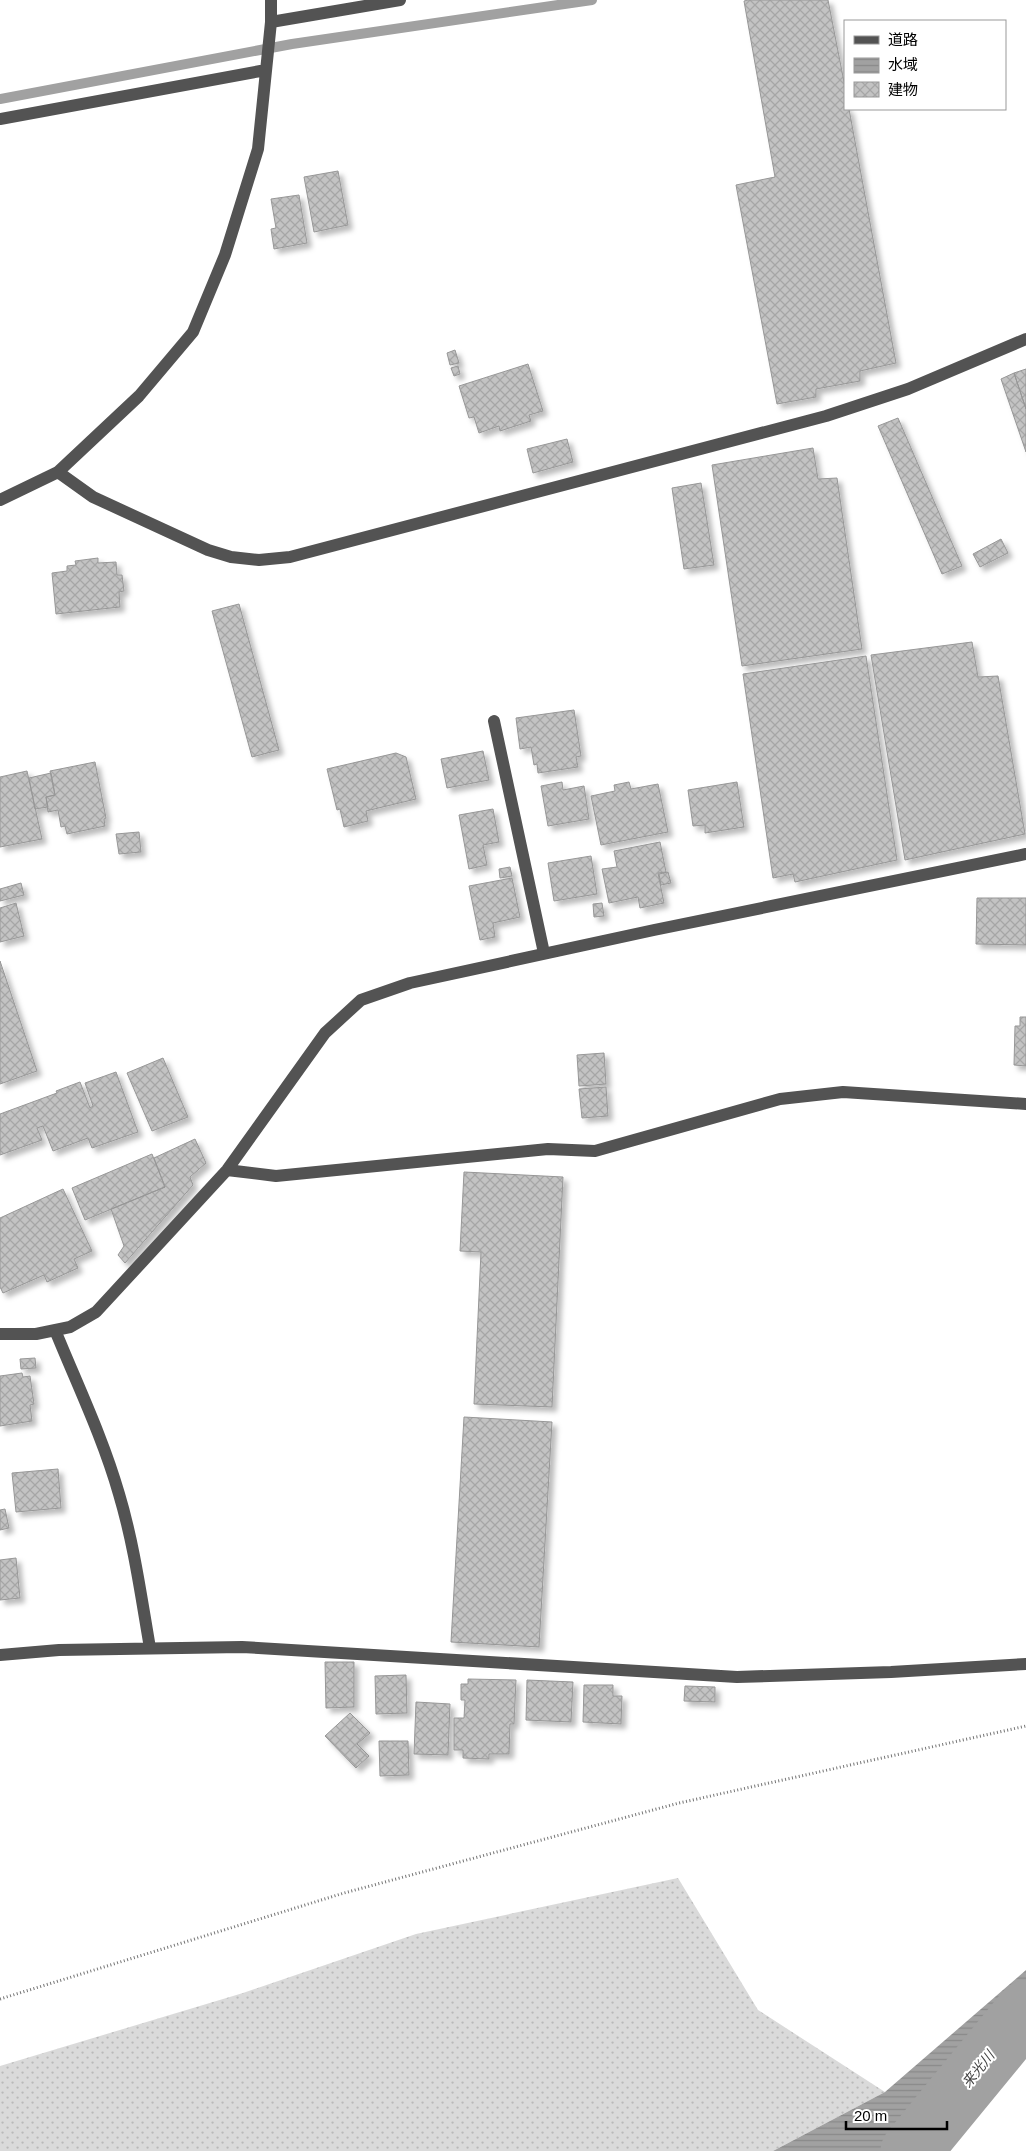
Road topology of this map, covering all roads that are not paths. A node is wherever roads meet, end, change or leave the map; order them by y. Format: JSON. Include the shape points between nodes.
{"nodes":[{"id":1,"x":271,"y":0,"type":"edge"},
{"id":2,"x":400,"y":0,"type":"edge"},
{"id":3,"x":271,"y":22,"type":"junction"},
{"id":4,"x":266,"y":70,"type":"junction"},
{"id":5,"x":0,"y":119,"type":"edge"},
{"id":6,"x":1026,"y":340,"type":"edge"},
{"id":7,"x":58,"y":472,"type":"junction"},
{"id":8,"x":0,"y":500,"type":"edge"},
{"id":9,"x":494,"y":721,"type":"dead end"},
{"id":10,"x":1026,"y":854,"type":"edge"},
{"id":11,"x":544,"y":954,"type":"junction"},
{"id":12,"x":1026,"y":1104,"type":"edge"},
{"id":13,"x":227,"y":1170,"type":"junction"},
{"id":14,"x":54,"y":1330,"type":"junction"},
{"id":15,"x":0,"y":1334,"type":"edge"},
{"id":16,"x":150,"y":1648,"type":"junction"},
{"id":17,"x":0,"y":1655,"type":"edge"},
{"id":18,"x":1026,"y":1664,"type":"edge"}],
"edges":[{"from":1,"to":3,"type":"street"},
{"from":2,"to":3,"type":"street"},
{"from":3,"to":4,"type":"street"},
{"from":4,"to":5,"type":"street"},
{"from":4,"to":7,"type":"street","via":[[258,149],[225,255],[193,332],[139,396]]},
{"from":6,"to":7,"type":"street","via":[[908,388],[826,416],[290,557],[259,560],[208,550],[92,497]]},
{"from":7,"to":8,"type":"street"},
{"from":9,"to":11,"type":"street"},
{"from":10,"to":11,"type":"street"},
{"from":11,"to":13,"type":"street","via":[[410,983],[361,1000],[326,1033]]},
{"from":12,"to":13,"type":"street","via":[[843,1092],[780,1099],[595,1151],[548,1149],[276,1176]]},
{"from":13,"to":14,"type":"street","via":[[96,1312],[70,1327]]},
{"from":14,"to":15,"type":"street","via":[[36,1334]]},
{"from":14,"to":16,"type":"street","via":[[119,1492]]},
{"from":16,"to":17,"type":"street"},
{"from":16,"to":18,"type":"street","via":[[242,1647],[736,1677]]}]}
